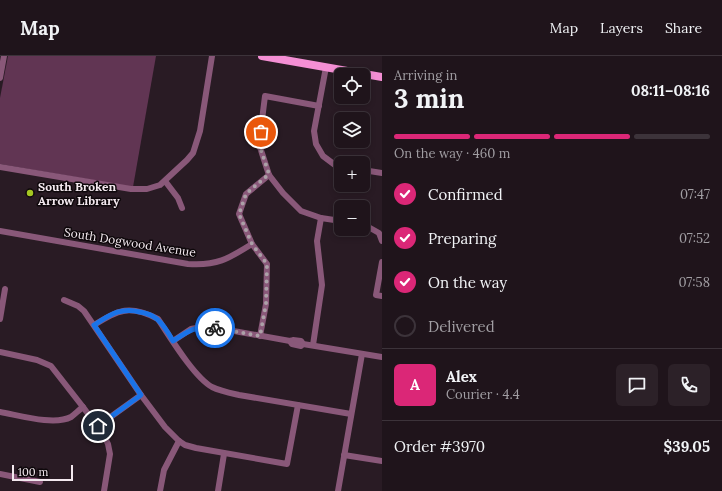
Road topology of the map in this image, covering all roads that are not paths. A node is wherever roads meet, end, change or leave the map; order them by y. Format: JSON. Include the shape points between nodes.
{"nodes":[{"id":1,"x":4,"y":56,"type":"edge"},
{"id":2,"x":212,"y":56,"type":"edge"},
{"id":3,"x":262,"y":56,"type":"edge"},
{"id":4,"x":326,"y":67,"type":"junction"},
{"id":5,"x":382,"y":77,"type":"edge"},
{"id":6,"x":0,"y":78,"type":"edge"},
{"id":7,"x":319,"y":106,"type":"junction"},
{"id":8,"x":334,"y":164,"type":"edge"},
{"id":9,"x":0,"y":167,"type":"edge"},
{"id":10,"x":370,"y":171,"type":"edge"},
{"id":11,"x":382,"y":173,"type":"edge"},
{"id":12,"x":269,"y":174,"type":"junction"},
{"id":13,"x":165,"y":181,"type":"junction"},
{"id":14,"x":182,"y":208,"type":"dead end"},
{"id":15,"x":321,"y":218,"type":"junction"},
{"id":16,"x":334,"y":220,"type":"edge"},
{"id":17,"x":370,"y":228,"type":"edge"},
{"id":18,"x":0,"y":231,"type":"edge"},
{"id":19,"x":382,"y":241,"type":"edge"},
{"id":20,"x":252,"y":244,"type":"junction"},
{"id":21,"x":382,"y":262,"type":"edge"},
{"id":22,"x":5,"y":289,"type":"dead end"},
{"id":23,"x":379,"y":296,"type":"edge"},
{"id":24,"x":64,"y":300,"type":"dead end"},
{"id":25,"x":0,"y":319,"type":"edge"},
{"id":26,"x":94,"y":325,"type":"junction"},
{"id":27,"x":260,"y":336,"type":"junction"},
{"id":28,"x":173,"y":341,"type":"junction"},
{"id":29,"x":313,"y":345,"type":"junction"},
{"id":30,"x":0,"y":352,"type":"edge"},
{"id":31,"x":362,"y":354,"type":"junction"},
{"id":32,"x":382,"y":357,"type":"edge"},
{"id":33,"x":141,"y":395,"type":"junction"},
{"id":34,"x":298,"y":405,"type":"junction"},
{"id":35,"x":84,"y":407,"type":"junction"},
{"id":36,"x":0,"y":412,"type":"edge"},
{"id":37,"x":351,"y":414,"type":"junction"},
{"id":38,"x":98,"y":426,"type":"junction"},
{"id":39,"x":179,"y":441,"type":"junction"},
{"id":40,"x":224,"y":454,"type":"junction"},
{"id":41,"x":344,"y":455,"type":"junction"},
{"id":42,"x":382,"y":461,"type":"edge"},
{"id":43,"x":0,"y":474,"type":"edge"},
{"id":44,"x":40,"y":482,"type":"dead end"},
{"id":45,"x":104,"y":491,"type":"edge"},
{"id":46,"x":160,"y":491,"type":"edge"},
{"id":47,"x":218,"y":491,"type":"edge"},
{"id":48,"x":338,"y":491,"type":"edge"}],
"edges":[{"from":1,"to":6,"type":"street"},
{"from":2,"to":13,"type":"street","via":[[200,131],[193,153]]},
{"from":3,"to":4,"type":"main road"},
{"from":4,"to":5,"type":"main road"},
{"from":4,"to":7,"type":"street"},
{"from":7,"to":8,"type":"street","via":[[314,131],[316,144],[323,156]]},
{"from":7,"to":12,"type":"street","via":[[265,96],[259,144]]},
{"from":9,"to":13,"type":"street","via":[[131,189],[153,188]]},
{"from":10,"to":11,"type":"street"},
{"from":12,"to":15,"type":"street","via":[[283,193],[301,210]]},
{"from":12,"to":20,"type":"street","via":[[246,194],[239,214]]},
{"from":13,"to":14,"type":"street"},
{"from":15,"to":16,"type":"street"},
{"from":15,"to":29,"type":"street","via":[[317,241],[322,285]]},
{"from":17,"to":19,"type":"street","via":[[379,233]]},
{"from":18,"to":20,"type":"street","name":"South Dogwood Avenue","via":[[188,264],[216,263]]},
{"from":20,"to":27,"type":"street","via":[[267,264],[266,304]]},
{"from":21,"to":23,"type":"street"},
{"from":22,"to":25,"type":"street"},
{"from":24,"to":26,"type":"street","via":[[78,306]]},
{"from":26,"to":28,"type":"street","via":[[121,310],[133,310],[158,319]]},
{"from":26,"to":33,"type":"street"},
{"from":27,"to":28,"type":"street","via":[[206,326],[191,329]]},
{"from":27,"to":29,"type":"street","via":[[302,341],[303,344]]},
{"from":28,"to":34,"type":"street","via":[[200,378],[211,387],[238,395]]},
{"from":29,"to":31,"type":"street"},
{"from":30,"to":35,"type":"street","via":[[37,360],[51,366]]},
{"from":31,"to":32,"type":"street"},
{"from":31,"to":37,"type":"street"},
{"from":33,"to":38,"type":"street"},
{"from":33,"to":39,"type":"street"},
{"from":34,"to":37,"type":"street"},
{"from":34,"to":40,"type":"street","via":[[287,464]]},
{"from":35,"to":36,"type":"street","via":[[71,417],[52,421]]},
{"from":35,"to":38,"type":"street"},
{"from":37,"to":41,"type":"street"},
{"from":38,"to":45,"type":"street","via":[[108,444],[110,454]]},
{"from":39,"to":40,"type":"street","via":[[185,445]]},
{"from":39,"to":46,"type":"street","via":[[164,470]]},
{"from":40,"to":47,"type":"street"},
{"from":41,"to":42,"type":"street"},
{"from":41,"to":48,"type":"street"},
{"from":43,"to":44,"type":"street"}]}
